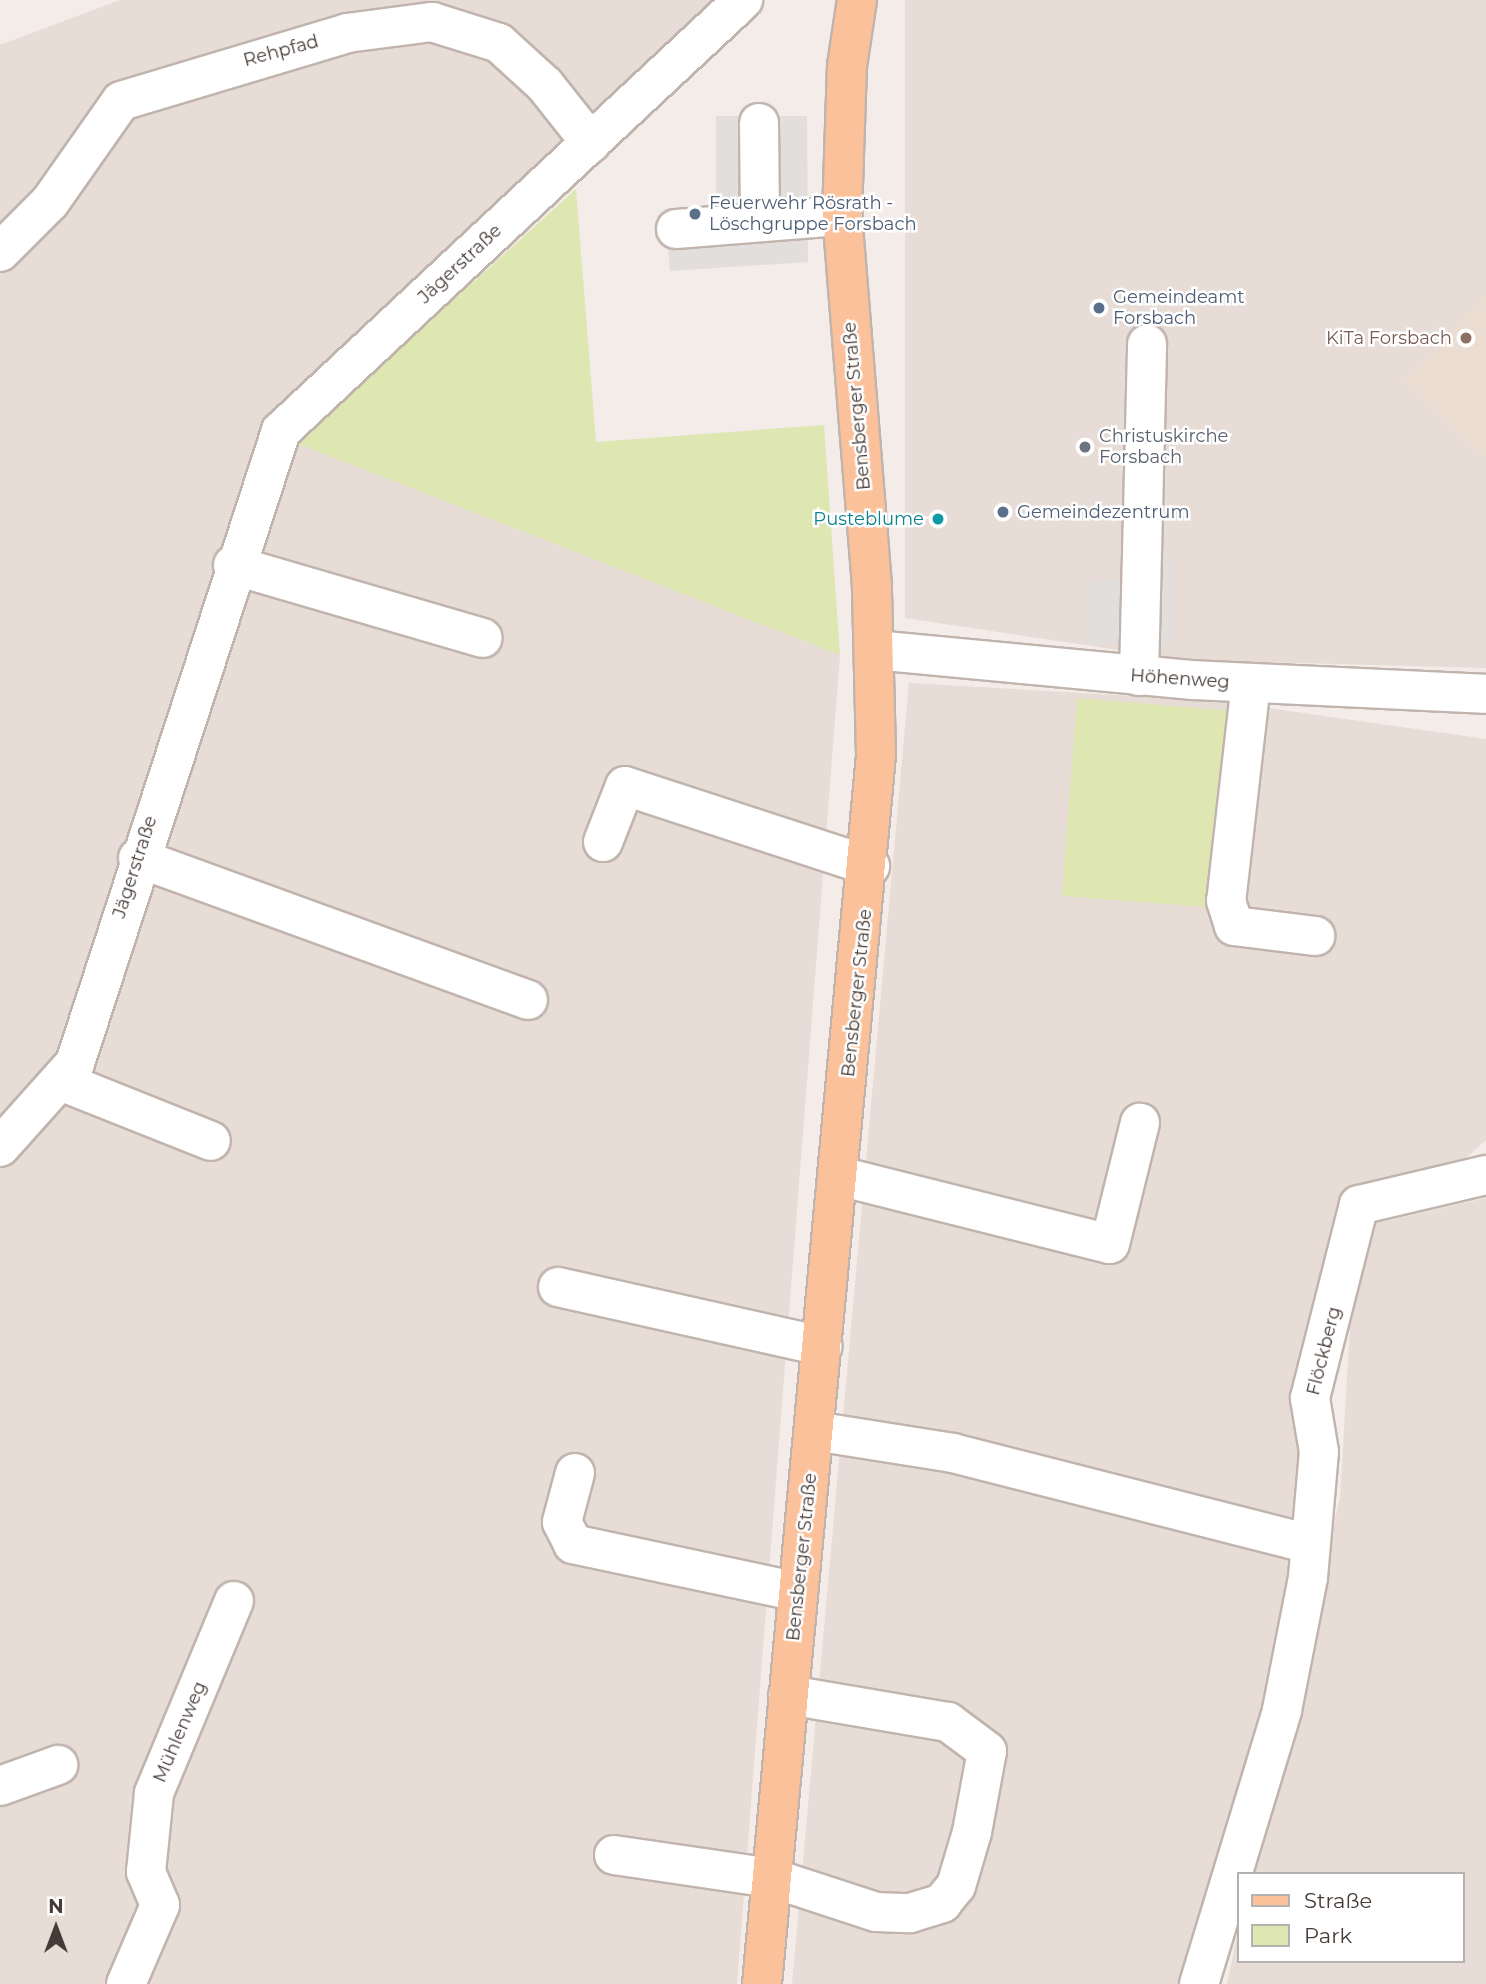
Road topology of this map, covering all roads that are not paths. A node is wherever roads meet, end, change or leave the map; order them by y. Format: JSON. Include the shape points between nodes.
{"nodes":[{"id":1,"x":743,"y":0,"type":"edge"},
{"id":2,"x":857,"y":0,"type":"edge"},
{"id":3,"x":760,"y":123,"type":"dead end"},
{"id":4,"x":591,"y":143,"type":"junction"},
{"id":5,"x":842,"y":216,"type":"junction"},
{"id":6,"x":760,"y":220,"type":"junction"},
{"id":7,"x":676,"y":229,"type":"dead end"},
{"id":8,"x":0,"y":252,"type":"edge"},
{"id":9,"x":1147,"y":344,"type":"dead end"},
{"id":10,"x":233,"y":565,"type":"junction"},
{"id":11,"x":483,"y":638,"type":"dead end"},
{"id":12,"x":875,"y":650,"type":"junction"},
{"id":13,"x":1139,"y":676,"type":"junction"},
{"id":14,"x":1251,"y":683,"type":"junction"},
{"id":15,"x":1486,"y":694,"type":"edge"},
{"id":16,"x":603,"y":842,"type":"dead end"},
{"id":17,"x":138,"y":858,"type":"junction"},
{"id":18,"x":870,"y":866,"type":"junction"},
{"id":19,"x":1315,"y":936,"type":"dead end"},
{"id":20,"x":528,"y":1000,"type":"dead end"},
{"id":21,"x":63,"y":1082,"type":"junction"},
{"id":22,"x":1140,"y":1123,"type":"dead end"},
{"id":23,"x":211,"y":1141,"type":"dead end"},
{"id":24,"x":0,"y":1147,"type":"edge"},
{"id":25,"x":1486,"y":1175,"type":"edge"},
{"id":26,"x":839,"y":1176,"type":"junction"},
{"id":27,"x":558,"y":1287,"type":"dead end"},
{"id":28,"x":822,"y":1346,"type":"junction"},
{"id":29,"x":814,"y":1431,"type":"junction"},
{"id":30,"x":575,"y":1473,"type":"dead end"},
{"id":31,"x":1311,"y":1544,"type":"junction"},
{"id":32,"x":798,"y":1592,"type":"junction"},
{"id":33,"x":234,"y":1601,"type":"dead end"},
{"id":34,"x":788,"y":1695,"type":"junction"},
{"id":35,"x":58,"y":1765,"type":"dead end"},
{"id":36,"x":0,"y":1786,"type":"edge"},
{"id":37,"x":614,"y":1855,"type":"dead end"},
{"id":38,"x":772,"y":1878,"type":"junction"},
{"id":39,"x":125,"y":1984,"type":"edge"},
{"id":40,"x":762,"y":1984,"type":"edge"},
{"id":41,"x":1199,"y":1984,"type":"edge"}],
"edges":[{"from":1,"to":4,"type":"street","name":"Jägerstraße"},
{"from":2,"to":5,"type":"main road","name":"Bensberger Straße","via":[[847,66]]},
{"from":3,"to":6,"type":"street"},
{"from":4,"to":8,"type":"street","name":"Rehpfad","via":[[545,85],[499,43],[432,22],[347,33],[121,101],[50,202]]},
{"from":4,"to":10,"type":"street","name":"Jägerstraße","via":[[281,431]]},
{"from":5,"to":6,"type":"street"},
{"from":5,"to":12,"type":"main road","name":"Bensberger Straße"},
{"from":6,"to":7,"type":"street"},
{"from":9,"to":13,"type":"street"},
{"from":10,"to":11,"type":"street"},
{"from":10,"to":17,"type":"street","name":"Jägerstraße"},
{"from":12,"to":13,"type":"street","name":"Höhenweg"},
{"from":12,"to":18,"type":"main road","name":"Bensberger Straße"},
{"from":13,"to":14,"type":"street","name":"Höhenweg"},
{"from":14,"to":15,"type":"street","name":"Höhenweg"},
{"from":14,"to":19,"type":"street","via":[[1226,901],[1234,926]]},
{"from":16,"to":18,"type":"street","via":[[625,786]]},
{"from":17,"to":20,"type":"street"},
{"from":17,"to":21,"type":"street","name":"Jägerstraße","via":[[75,1063]]},
{"from":18,"to":26,"type":"main road","name":"Bensberger Straße"},
{"from":21,"to":23,"type":"street"},
{"from":21,"to":24,"type":"street","name":"Jägerstraße"},
{"from":22,"to":26,"type":"street","via":[[1111,1244]]},
{"from":25,"to":31,"type":"street","name":"Flöckberg","via":[[1359,1205],[1310,1398],[1319,1452]]},
{"from":26,"to":28,"type":"main road","name":"Bensberger Straße"},
{"from":27,"to":28,"type":"street"},
{"from":28,"to":29,"type":"main road","name":"Bensberger Straße"},
{"from":29,"to":31,"type":"street","via":[[953,1453]]},
{"from":29,"to":32,"type":"main road","name":"Bensberger Straße"},
{"from":30,"to":32,"type":"street","via":[[562,1522],[573,1544]]},
{"from":31,"to":41,"type":"street","name":"Flöckberg","via":[[1282,1710]]},
{"from":32,"to":34,"type":"main road","name":"Bensberger Straße"},
{"from":33,"to":39,"type":"street","name":"Mühlenweg","via":[[154,1793],[146,1872],[160,1905]]},
{"from":34,"to":38,"type":"main road","name":"Bensberger Straße"},
{"from":34,"to":38,"type":"street","via":[[948,1722],[987,1751],[972,1832],[956,1886],[942,1903],[910,1913],[876,1912]]},
{"from":35,"to":36,"type":"street"},
{"from":37,"to":38,"type":"street"},
{"from":38,"to":40,"type":"main road","name":"Bensberger Straße"}]}
